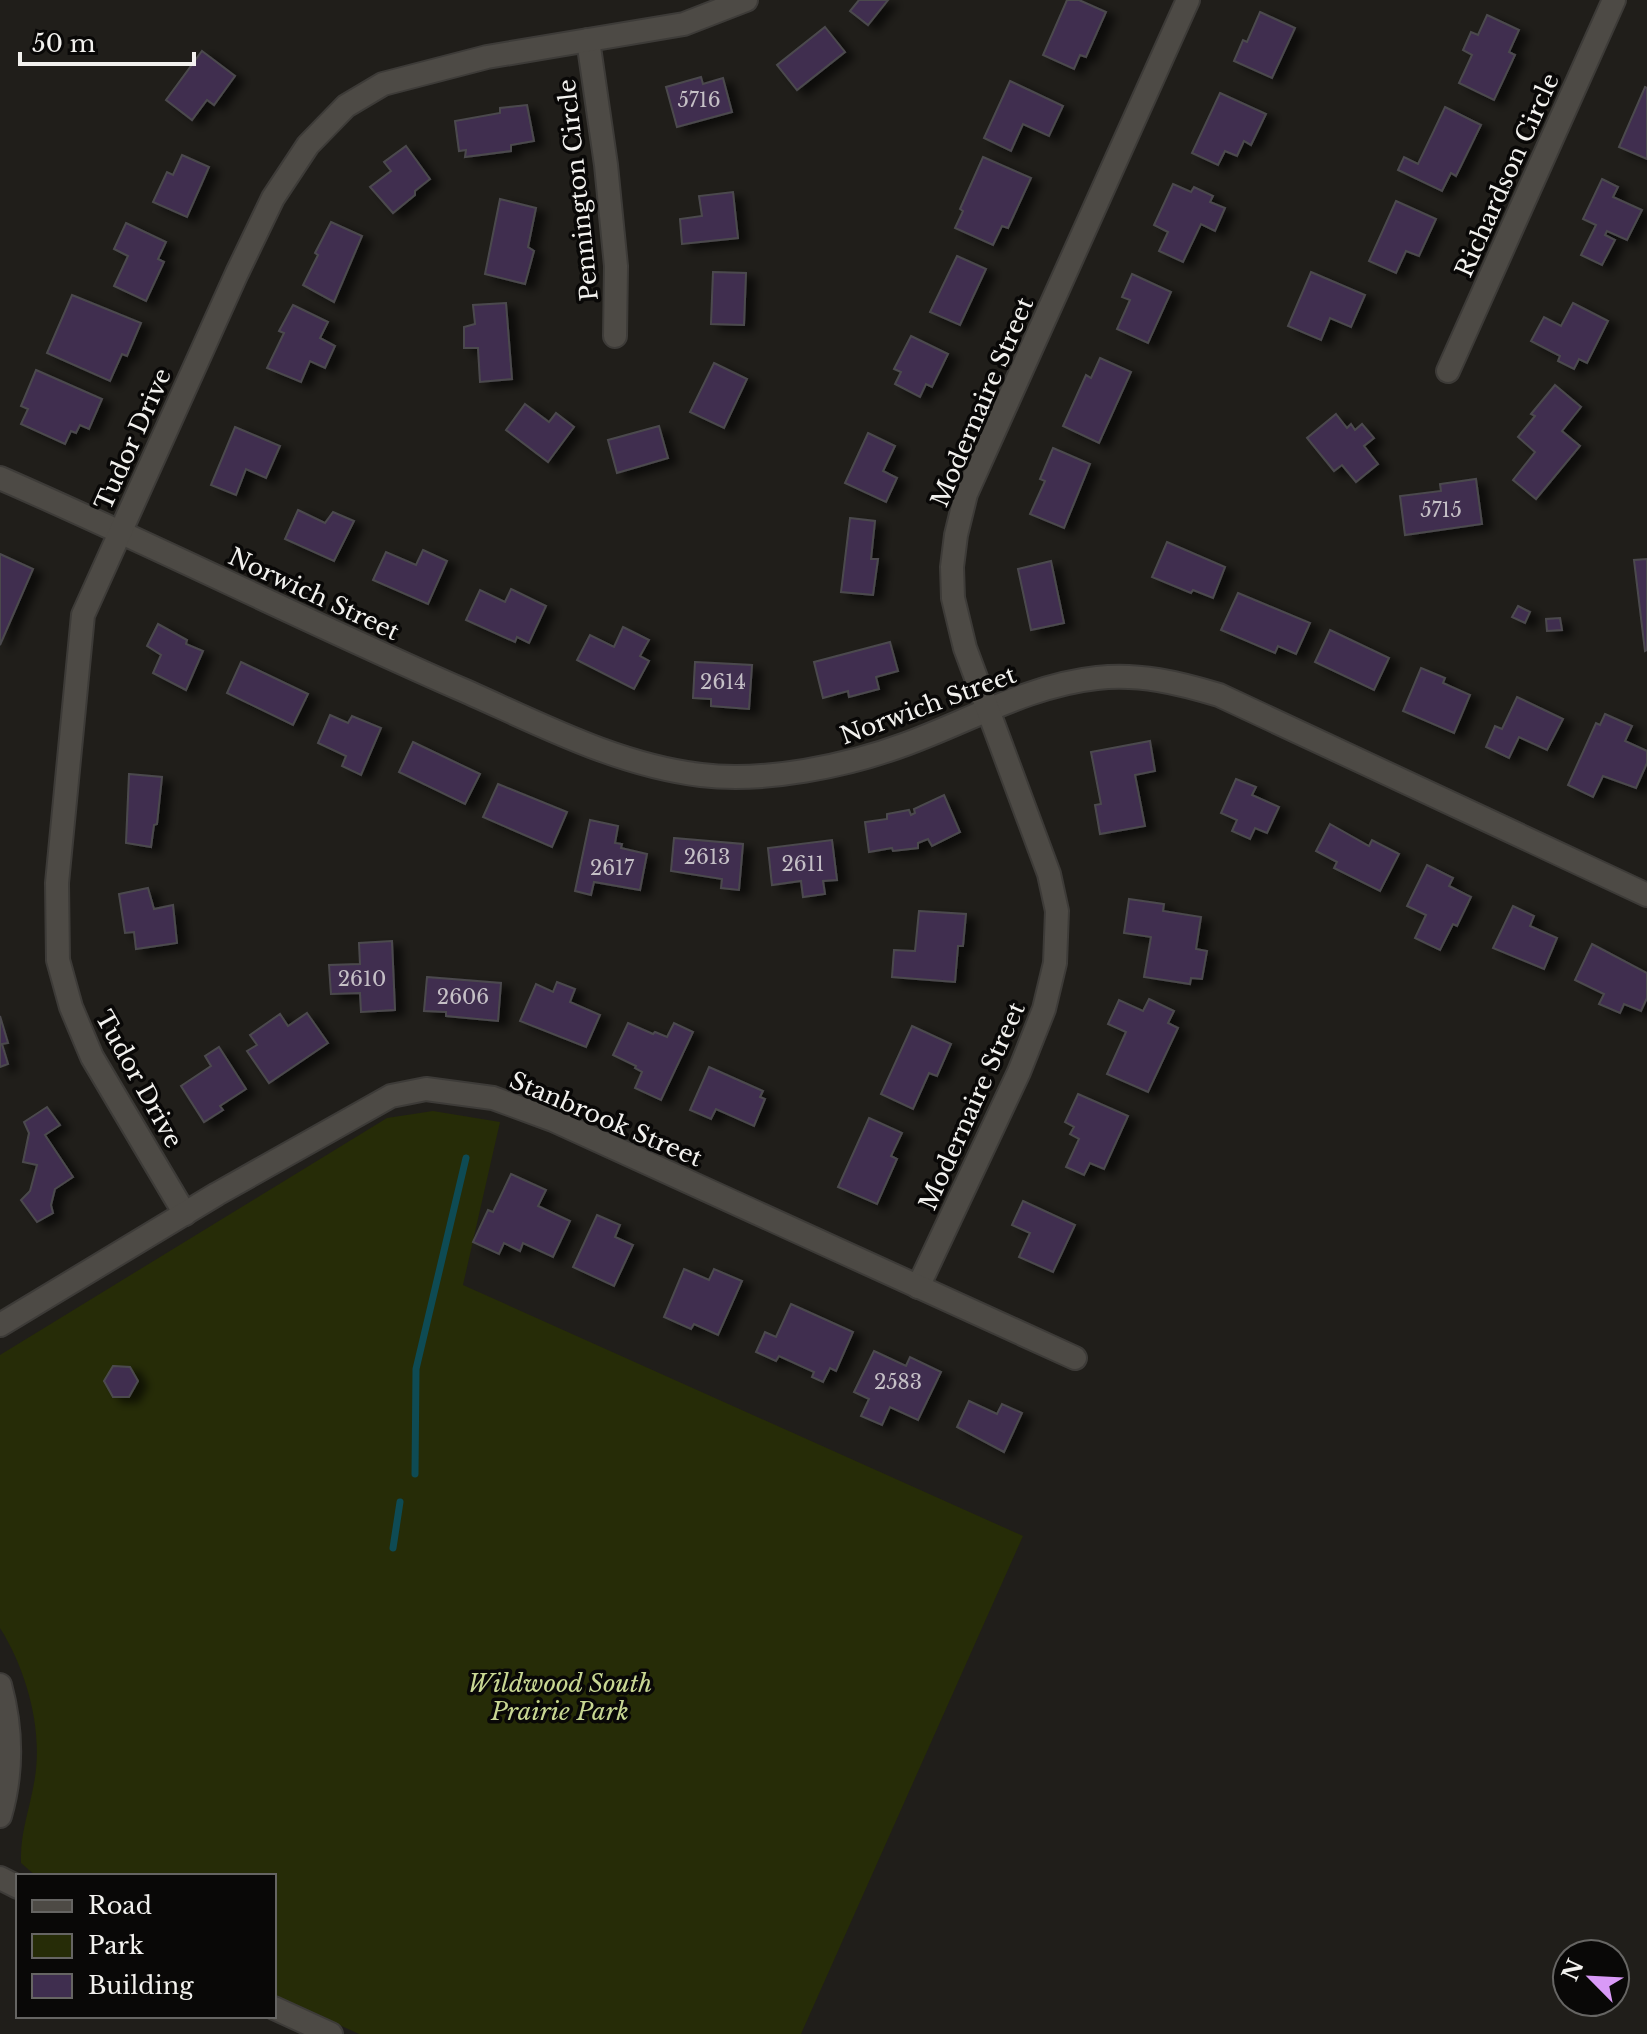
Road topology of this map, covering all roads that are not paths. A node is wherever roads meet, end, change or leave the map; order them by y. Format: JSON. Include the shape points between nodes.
{"nodes":[{"id":1,"x":746,"y":0,"type":"edge"},
{"id":2,"x":1188,"y":0,"type":"edge"},
{"id":3,"x":1614,"y":0,"type":"edge"},
{"id":4,"x":588,"y":40,"type":"junction"},
{"id":5,"x":615,"y":336,"type":"dead end"},
{"id":6,"x":1448,"y":371,"type":"dead end"},
{"id":7,"x":0,"y":478,"type":"edge"},
{"id":8,"x":120,"y":532,"type":"junction"},
{"id":9,"x":989,"y":709,"type":"junction"},
{"id":10,"x":1647,"y":895,"type":"edge"},
{"id":11,"x":185,"y":1214,"type":"junction"},
{"id":12,"x":918,"y":1287,"type":"junction"},
{"id":13,"x":0,"y":1325,"type":"edge"},
{"id":14,"x":1075,"y":1358,"type":"dead end"},
{"id":15,"x":0,"y":1685,"type":"edge"},
{"id":16,"x":0,"y":1816,"type":"edge"},
{"id":17,"x":276,"y":2009,"type":"edge"},
{"id":18,"x":331,"y":2034,"type":"edge"}],
"edges":[{"from":1,"to":4,"type":"street","name":"Tudor Drive","via":[[684,24]]},
{"from":2,"to":9,"type":"street","name":"Modernaire Street","via":[[966,494],[956,535],[953,598],[965,648]]},
{"from":3,"to":6,"type":"street","name":"Richardson Circle"},
{"from":4,"to":5,"type":"street","name":"Pennington Circle","via":[[614,252]]},
{"from":4,"to":8,"type":"street","name":"Tudor Drive","via":[[487,57],[383,84],[346,106],[308,145],[273,198]]},
{"from":7,"to":8,"type":"street","name":"Norwich Street"},
{"from":8,"to":9,"type":"street","name":"Norwich Street","via":[[613,756],[702,776],[756,776],[844,763],[905,745]]},
{"from":8,"to":11,"type":"street","name":"Tudor Drive","via":[[83,615],[57,883],[58,960],[92,1057]]},
{"from":9,"to":10,"type":"street","name":"Norwich Street","via":[[1096,678],[1176,682],[1219,695]]},
{"from":9,"to":12,"type":"street","name":"Modernaire Street","via":[[1049,874],[1057,911],[1055,963],[1019,1072]]},
{"from":11,"to":12,"type":"street","name":"Stanbrook Street","via":[[391,1096],[426,1089],[493,1098],[553,1120]]},
{"from":11,"to":13,"type":"street","name":"Stanbrook Street"},
{"from":12,"to":14,"type":"street","name":"Stanbrook Street"},
{"from":15,"to":16,"type":"street","via":[[11,1764]]},
{"from":17,"to":18,"type":"street"}]}
